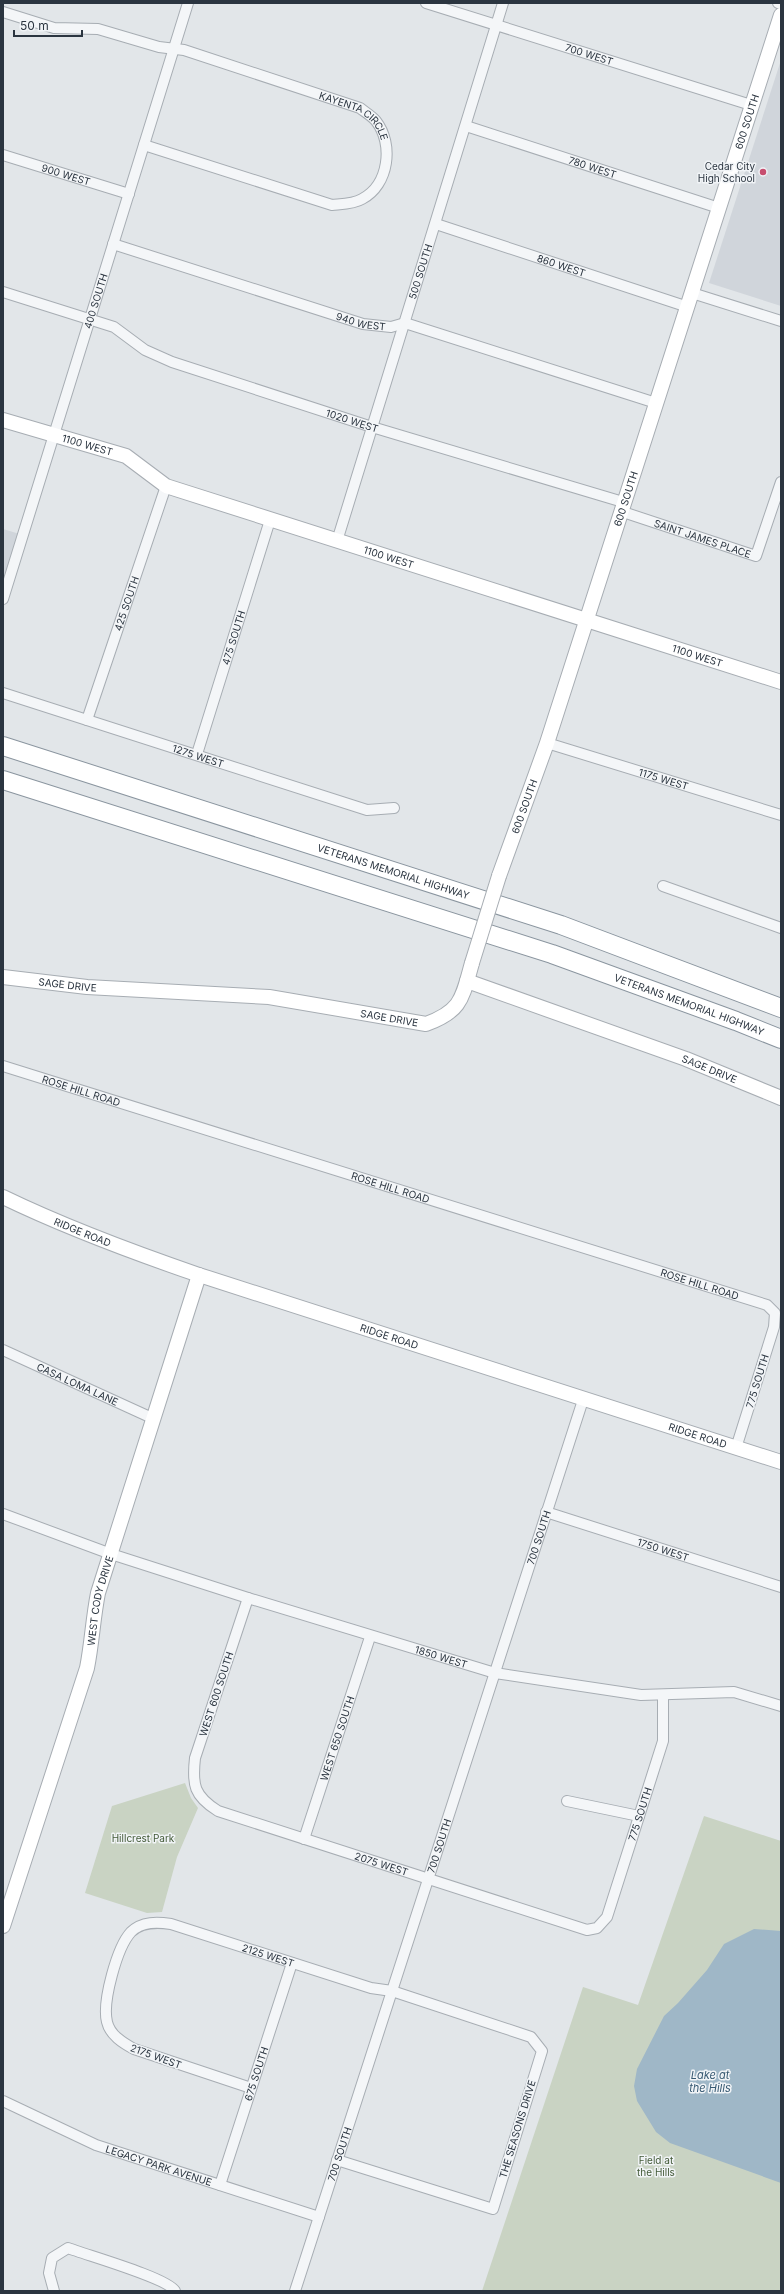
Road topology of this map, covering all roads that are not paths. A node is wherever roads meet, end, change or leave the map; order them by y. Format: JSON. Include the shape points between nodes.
{"nodes":[{"id":1,"x":188,"y":3,"type":"edge"},
{"id":2,"x":426,"y":3,"type":"edge"},
{"id":3,"x":503,"y":3,"type":"edge"},
{"id":4,"x":778,"y":3,"type":"edge"},
{"id":5,"x":781,"y":4,"type":"edge"},
{"id":6,"x":3,"y":12,"type":"edge"},
{"id":7,"x":781,"y":14,"type":"edge"},
{"id":8,"x":496,"y":25,"type":"junction"},
{"id":9,"x":173,"y":49,"type":"junction"},
{"id":10,"x":751,"y":105,"type":"junction"},
{"id":11,"x":466,"y":126,"type":"junction"},
{"id":12,"x":144,"y":145,"type":"junction"},
{"id":13,"x":3,"y":155,"type":"edge"},
{"id":14,"x":128,"y":194,"type":"junction"},
{"id":15,"x":719,"y":208,"type":"junction"},
{"id":16,"x":436,"y":224,"type":"junction"},
{"id":17,"x":113,"y":244,"type":"junction"},
{"id":18,"x":3,"y":292,"type":"edge"},
{"id":19,"x":692,"y":293,"type":"junction"},
{"id":20,"x":688,"y":306,"type":"junction"},
{"id":21,"x":90,"y":319,"type":"junction"},
{"id":22,"x":781,"y":322,"type":"edge"},
{"id":23,"x":405,"y":323,"type":"junction"},
{"id":24,"x":656,"y":403,"type":"junction"},
{"id":25,"x":3,"y":420,"type":"edge"},
{"id":26,"x":372,"y":427,"type":"junction"},
{"id":27,"x":54,"y":436,"type":"junction"},
{"id":28,"x":781,"y":482,"type":"edge"},
{"id":29,"x":166,"y":486,"type":"junction"},
{"id":30,"x":621,"y":507,"type":"junction"},
{"id":31,"x":270,"y":520,"type":"junction"},
{"id":32,"x":337,"y":541,"type":"junction"},
{"id":33,"x":3,"y":599,"type":"edge"},
{"id":34,"x":584,"y":620,"type":"junction"},
{"id":35,"x":781,"y":682,"type":"edge"},
{"id":36,"x":3,"y":693,"type":"edge"},
{"id":37,"x":87,"y":720,"type":"junction"},
{"id":38,"x":547,"y":743,"type":"junction"},
{"id":39,"x":3,"y":746,"type":"edge"},
{"id":40,"x":197,"y":754,"type":"junction"},
{"id":41,"x":3,"y":780,"type":"edge"},
{"id":42,"x":394,"y":808,"type":"dead end"},
{"id":43,"x":781,"y":815,"type":"edge"},
{"id":44,"x":663,"y":886,"type":"dead end"},
{"id":45,"x":781,"y":928,"type":"edge"},
{"id":46,"x":3,"y":977,"type":"edge"},
{"id":47,"x":467,"y":981,"type":"junction"},
{"id":48,"x":781,"y":1008,"type":"edge"},
{"id":49,"x":781,"y":1039,"type":"edge"},
{"id":50,"x":3,"y":1066,"type":"edge"},
{"id":51,"x":781,"y":1098,"type":"edge"},
{"id":52,"x":3,"y":1197,"type":"edge"},
{"id":53,"x":199,"y":1275,"type":"junction"},
{"id":54,"x":775,"y":1313,"type":"joint"},
{"id":55,"x":3,"y":1350,"type":"edge"},
{"id":56,"x":583,"y":1400,"type":"junction"},
{"id":57,"x":152,"y":1418,"type":"junction"},
{"id":58,"x":736,"y":1448,"type":"junction"},
{"id":59,"x":781,"y":1462,"type":"edge"},
{"id":60,"x":546,"y":1512,"type":"junction"},
{"id":61,"x":3,"y":1514,"type":"edge"},
{"id":62,"x":111,"y":1554,"type":"junction"},
{"id":63,"x":781,"y":1587,"type":"edge"},
{"id":64,"x":248,"y":1598,"type":"junction"},
{"id":65,"x":370,"y":1636,"type":"junction"},
{"id":66,"x":495,"y":1673,"type":"junction"},
{"id":67,"x":663,"y":1695,"type":"junction"},
{"id":68,"x":781,"y":1706,"type":"edge"},
{"id":69,"x":196,"y":1791,"type":"joint"},
{"id":70,"x":567,"y":1800,"type":"dead end"},
{"id":71,"x":639,"y":1816,"type":"junction"},
{"id":72,"x":304,"y":1839,"type":"junction"},
{"id":73,"x":429,"y":1879,"type":"junction"},
{"id":74,"x":144,"y":1924,"type":"joint"},
{"id":75,"x":3,"y":1926,"type":"edge"},
{"id":76,"x":597,"y":1928,"type":"joint"},
{"id":77,"x":292,"y":1963,"type":"junction"},
{"id":78,"x":392,"y":1991,"type":"junction"},
{"id":79,"x":251,"y":2088,"type":"junction"},
{"id":80,"x":3,"y":2102,"type":"edge"},
{"id":81,"x":337,"y":2160,"type":"junction"},
{"id":82,"x":220,"y":2185,"type":"junction"},
{"id":83,"x":319,"y":2217,"type":"junction"},
{"id":84,"x":54,"y":2291,"type":"edge"},
{"id":85,"x":175,"y":2291,"type":"edge"},
{"id":86,"x":295,"y":2291,"type":"edge"}],
"edges":[{"from":1,"to":9,"type":"street","name":"400 SOUTH"},
{"from":2,"to":8,"type":"street","name":"700 WEST"},
{"from":3,"to":8,"type":"street","name":"500 SOUTH"},
{"from":4,"to":5,"type":"street"},
{"from":6,"to":9,"type":"street","name":"KAYENTA CIRCLE","via":[[54,28],[98,29]]},
{"from":7,"to":10,"type":"street","name":"600 SOUTH"},
{"from":8,"to":10,"type":"street","name":"700 WEST"},
{"from":8,"to":11,"type":"street","name":"500 SOUTH"},
{"from":9,"to":12,"type":"street","name":"400 SOUTH"},
{"from":9,"to":12,"type":"street","name":"KAYENTA CIRCLE","via":[[184,50],[360,108],[376,121],[385,138],[388,157],[383,175],[374,189],[362,199],[332,205]]},
{"from":10,"to":15,"type":"street","name":"600 SOUTH"},
{"from":11,"to":15,"type":"street","name":"780 WEST"},
{"from":11,"to":16,"type":"street","name":"500 SOUTH"},
{"from":12,"to":14,"type":"street","name":"400 SOUTH"},
{"from":13,"to":14,"type":"street","name":"900 WEST"},
{"from":14,"to":17,"type":"street","name":"400 SOUTH"},
{"from":15,"to":19,"type":"street","name":"600 SOUTH"},
{"from":16,"to":20,"type":"street","name":"860 WEST"},
{"from":16,"to":23,"type":"street","name":"500 SOUTH"},
{"from":17,"to":21,"type":"street","name":"400 SOUTH"},
{"from":17,"to":23,"type":"street","name":"940 WEST","via":[[363,324],[391,327]]},
{"from":18,"to":21,"type":"street","name":"1020 WEST"},
{"from":19,"to":20,"type":"street","name":"600 SOUTH"},
{"from":19,"to":22,"type":"street"},
{"from":20,"to":24,"type":"street","name":"600 SOUTH"},
{"from":21,"to":26,"type":"street","name":"1020 WEST","via":[[114,327],[145,350],[172,362]]},
{"from":21,"to":27,"type":"street","name":"400 SOUTH"},
{"from":23,"to":24,"type":"street","name":"940 WEST"},
{"from":23,"to":26,"type":"street","name":"500 SOUTH"},
{"from":24,"to":30,"type":"street","name":"600 SOUTH"},
{"from":25,"to":27,"type":"street","name":"1100 WEST"},
{"from":26,"to":30,"type":"street","name":"1020 WEST"},
{"from":26,"to":32,"type":"street","name":"500 SOUTH"},
{"from":27,"to":29,"type":"street","name":"1100 WEST","via":[[126,456]]},
{"from":27,"to":33,"type":"street","name":"400 SOUTH"},
{"from":28,"to":30,"type":"street","name":"SAINT JAMES PLACE","via":[[756,556]]},
{"from":29,"to":31,"type":"street","name":"1100 WEST"},
{"from":29,"to":37,"type":"street","name":"425 SOUTH"},
{"from":30,"to":34,"type":"street","name":"600 SOUTH"},
{"from":31,"to":32,"type":"street","name":"1100 WEST"},
{"from":31,"to":40,"type":"street","name":"475 SOUTH"},
{"from":32,"to":34,"type":"street","name":"1100 WEST"},
{"from":34,"to":35,"type":"street","name":"1100 WEST"},
{"from":34,"to":38,"type":"street","name":"600 SOUTH"},
{"from":36,"to":37,"type":"street","name":"1275 WEST"},
{"from":37,"to":40,"type":"street","name":"1275 WEST"},
{"from":38,"to":43,"type":"street","name":"1175 WEST"},
{"from":38,"to":47,"type":"street","name":"600 SOUTH","bridge":true,"via":[[499,876]]},
{"from":39,"to":48,"type":"highway","name":"VETERANS MEMORIAL HIGHWAY","via":[[561,924]]},
{"from":40,"to":42,"type":"street","name":"1275 WEST","via":[[367,810]]},
{"from":41,"to":49,"type":"highway","name":"VETERANS MEMORIAL HIGHWAY","via":[[552,954]]},
{"from":44,"to":45,"type":"street"},
{"from":46,"to":47,"type":"street","name":"SAGE DRIVE","via":[[87,987],[268,997],[426,1024],[445,1018],[458,1006]]},
{"from":47,"to":51,"type":"street","name":"SAGE DRIVE","via":[[686,1059]]},
{"from":50,"to":54,"type":"street","name":"ROSE HILL ROAD","via":[[767,1305]]},
{"from":52,"to":53,"type":"street","name":"RIDGE ROAD","via":[[117,1247]]},
{"from":53,"to":56,"type":"street","name":"RIDGE ROAD"},
{"from":53,"to":57,"type":"street","name":"WEST CODY DRIVE"},
{"from":54,"to":58,"type":"street","name":"775 SOUTH","via":[[774,1327]]},
{"from":55,"to":57,"type":"street","name":"CASA LOMA LANE"},
{"from":56,"to":58,"type":"street","name":"RIDGE ROAD"},
{"from":56,"to":60,"type":"street","name":"700 SOUTH"},
{"from":57,"to":62,"type":"street","name":"WEST CODY DRIVE"},
{"from":58,"to":59,"type":"street","name":"RIDGE ROAD"},
{"from":60,"to":63,"type":"street","name":"1750 WEST"},
{"from":60,"to":66,"type":"street","name":"700 SOUTH"},
{"from":61,"to":62,"type":"street","name":"1850 WEST"},
{"from":62,"to":64,"type":"street","name":"1850 WEST"},
{"from":62,"to":75,"type":"street","name":"WEST CODY DRIVE","via":[[98,1594],[87,1668]]},
{"from":64,"to":65,"type":"street","name":"1850 WEST"},
{"from":64,"to":69,"type":"street","name":"WEST 600 SOUTH","via":[[195,1758],[193,1777]]},
{"from":65,"to":66,"type":"street","name":"1850 WEST"},
{"from":65,"to":72,"type":"street","name":"WEST 650 SOUTH"},
{"from":66,"to":67,"type":"street","name":"1850 WEST","via":[[641,1695]]},
{"from":66,"to":73,"type":"street","name":"700 SOUTH"},
{"from":67,"to":68,"type":"street","name":"1850 WEST","via":[[734,1692]]},
{"from":67,"to":71,"type":"street","name":"775 SOUTH","via":[[664,1741]]},
{"from":69,"to":72,"type":"street","name":"2075 WEST","via":[[206,1804],[218,1811]]},
{"from":70,"to":71,"type":"street"},
{"from":71,"to":76,"type":"street","name":"775 SOUTH","via":[[607,1917]]},
{"from":72,"to":73,"type":"street","name":"2075 WEST"},
{"from":73,"to":76,"type":"street","name":"2075 WEST","via":[[587,1930]]},
{"from":73,"to":78,"type":"street","name":"700 SOUTH"},
{"from":74,"to":77,"type":"street","name":"2125 WEST","via":[[171,1924]]},
{"from":74,"to":79,"type":"street","name":"2175 WEST","via":[[131,1932],[122,1947],[105,2003],[107,2023],[118,2040],[134,2049]]},
{"from":77,"to":78,"type":"street","name":"2125 WEST","via":[[371,1988]]},
{"from":77,"to":79,"type":"street","name":"675 SOUTH"},
{"from":78,"to":81,"type":"street","name":"700 SOUTH"},
{"from":78,"to":81,"type":"street","name":"THE SEASONS DRIVE","via":[[531,2037],[542,2051],[493,2209]]},
{"from":79,"to":82,"type":"street","name":"675 SOUTH"},
{"from":80,"to":82,"type":"street","name":"LEGACY PARK AVENUE","via":[[96,2145]]},
{"from":81,"to":83,"type":"street","name":"700 SOUTH"},
{"from":82,"to":83,"type":"street","name":"LEGACY PARK AVENUE"},
{"from":83,"to":86,"type":"street","name":"700 SOUTH"},
{"from":84,"to":85,"type":"street","via":[[49,2273],[52,2258],[68,2248],[156,2278],[172,2286]]}]}
